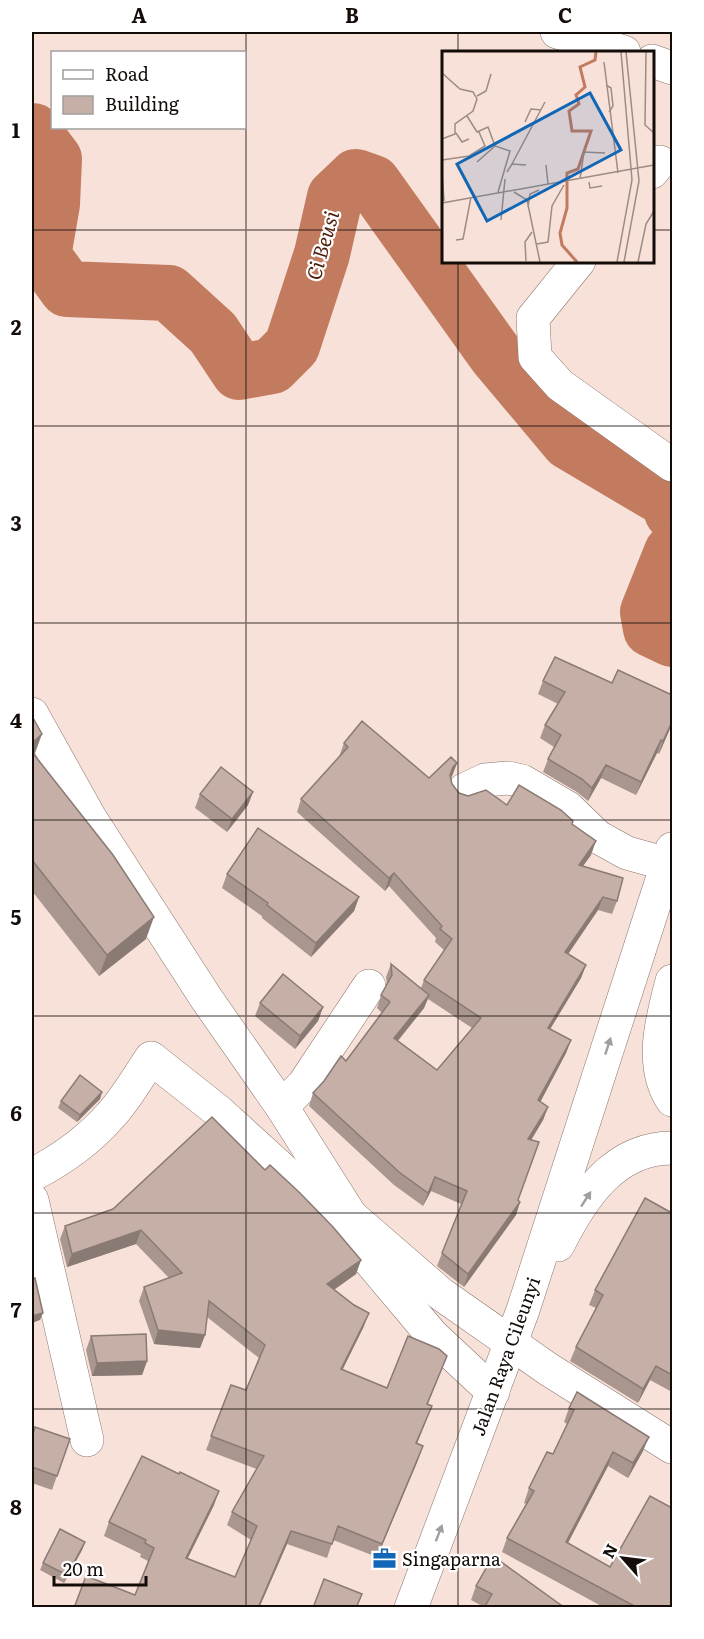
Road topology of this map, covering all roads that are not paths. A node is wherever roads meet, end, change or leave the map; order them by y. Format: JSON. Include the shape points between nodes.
{"nodes":[{"id":1,"x":557,"y":32,"type":"edge"},
{"id":2,"x":621,"y":51,"type":"edge"},
{"id":3,"x":653,"y":62,"type":"edge"},
{"id":4,"x":672,"y":68,"type":"edge"},
{"id":5,"x":578,"y":262,"type":"edge"},
{"id":6,"x":672,"y":465,"type":"edge"},
{"id":7,"x":32,"y":714,"type":"edge"},
{"id":8,"x":464,"y":790,"type":"dead end"},
{"id":9,"x":670,"y":857,"type":"edge"},
{"id":10,"x":672,"y":981,"type":"edge"},
{"id":11,"x":369,"y":986,"type":"dead end"},
{"id":12,"x":672,"y":1100,"type":"edge"},
{"id":13,"x":282,"y":1107,"type":"junction"},
{"id":14,"x":672,"y":1148,"type":"edge"},
{"id":15,"x":32,"y":1175,"type":"edge"},
{"id":16,"x":32,"y":1200,"type":"edge"},
{"id":17,"x":511,"y":1344,"type":"junction"},
{"id":18,"x":493,"y":1392,"type":"junction"},
{"id":19,"x":87,"y":1440,"type":"dead end"},
{"id":20,"x":672,"y":1447,"type":"edge"},
{"id":21,"x":411,"y":1608,"type":"edge"}],
"edges":[{"from":1,"to":2,"type":"main road"},
{"from":3,"to":4,"type":"main road"},
{"from":5,"to":6,"type":"main road","via":[[533,318],[535,357],[560,385]]},
{"from":7,"to":13,"type":"main road","via":[[90,818]]},
{"from":8,"to":9,"type":"main road","via":[[485,780],[522,781],[568,808],[598,837],[627,853]]},
{"from":17,"to":9,"type":"main road","name":"Jalan Raya Cileunyi","one_way":true},
{"from":10,"to":12,"type":"main road","via":[[659,1048],[660,1071]]},
{"from":11,"to":13,"type":"main road","via":[[304,1084]]},
{"from":13,"to":17,"type":"main road","via":[[351,1216],[441,1294]]},
{"from":17,"to":14,"type":"main road","one_way":true,"via":[[561,1239],[598,1182],[632,1156]]},
{"from":15,"to":18,"type":"main road","via":[[81,1144],[111,1115],[151,1058],[308,1193],[432,1335]]},
{"from":16,"to":19,"type":"main road"},
{"from":17,"to":18,"type":"main road","name":"Jalan Raya Cileunyi"},
{"from":17,"to":20,"type":"main road"},
{"from":21,"to":18,"type":"main road","name":"Jalan Raya Cileunyi","one_way":true}]}
